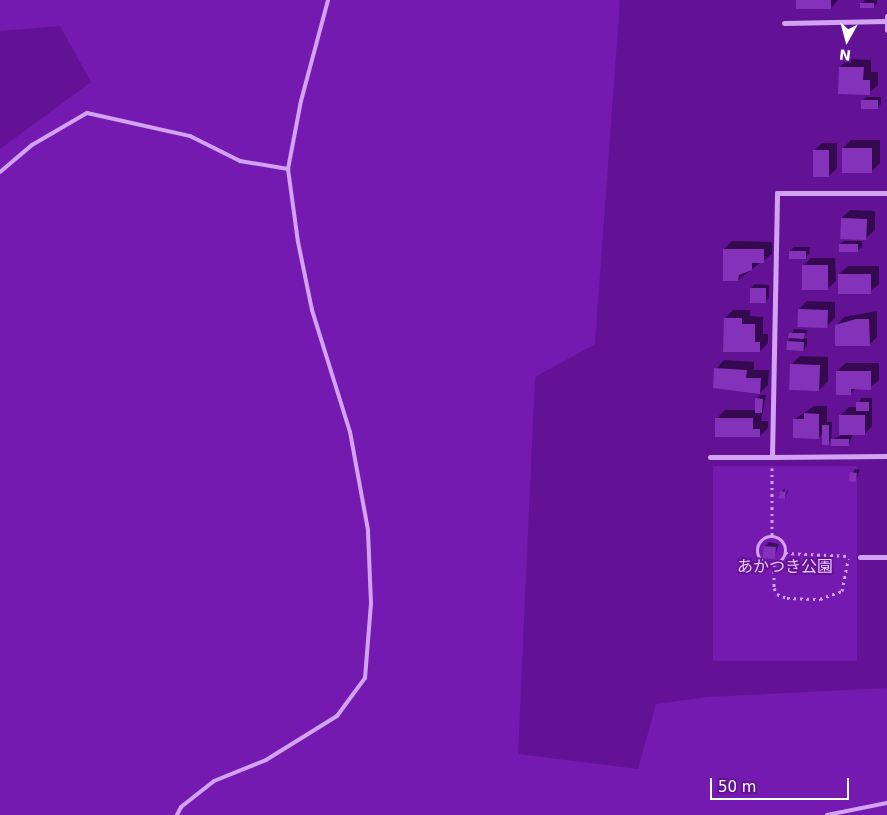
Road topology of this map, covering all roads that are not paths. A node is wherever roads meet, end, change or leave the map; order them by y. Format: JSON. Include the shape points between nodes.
{"nodes":[{"id":1,"x":328,"y":0,"type":"edge"},
{"id":2,"x":887,"y":16,"type":"edge"},
{"id":3,"x":887,"y":21,"type":"edge"},
{"id":4,"x":784,"y":23,"type":"dead end"},
{"id":5,"x":887,"y":30,"type":"edge"},
{"id":6,"x":288,"y":169,"type":"junction"},
{"id":7,"x":0,"y":172,"type":"edge"},
{"id":8,"x":887,"y":193,"type":"edge"},
{"id":9,"x":887,"y":456,"type":"edge"},
{"id":10,"x":710,"y":457,"type":"dead end"},
{"id":11,"x":772,"y":457,"type":"junction"},
{"id":12,"x":860,"y":556,"type":"road end"},
{"id":13,"x":887,"y":557,"type":"edge"},
{"id":14,"x":887,"y":803,"type":"edge"},
{"id":15,"x":177,"y":815,"type":"edge"},
{"id":16,"x":827,"y":815,"type":"edge"}],
"edges":[{"from":1,"to":6,"type":"lane","via":[[300,100]]},
{"from":2,"to":3,"type":"street"},
{"from":3,"to":4,"type":"street"},
{"from":3,"to":5,"type":"street"},
{"from":6,"to":7,"type":"lane","via":[[240,161],[190,136],[87,113],[32,145]]},
{"from":6,"to":15,"type":"lane","via":[[312,310],[350,432],[368,530],[371,603],[365,678],[337,716],[266,760],[214,781],[181,807]]},
{"from":8,"to":11,"type":"street","via":[[776,193]]},
{"from":9,"to":11,"type":"street"},
{"from":10,"to":11,"type":"street"},
{"from":12,"to":13,"type":"street"},
{"from":14,"to":16,"type":"lane"}]}
